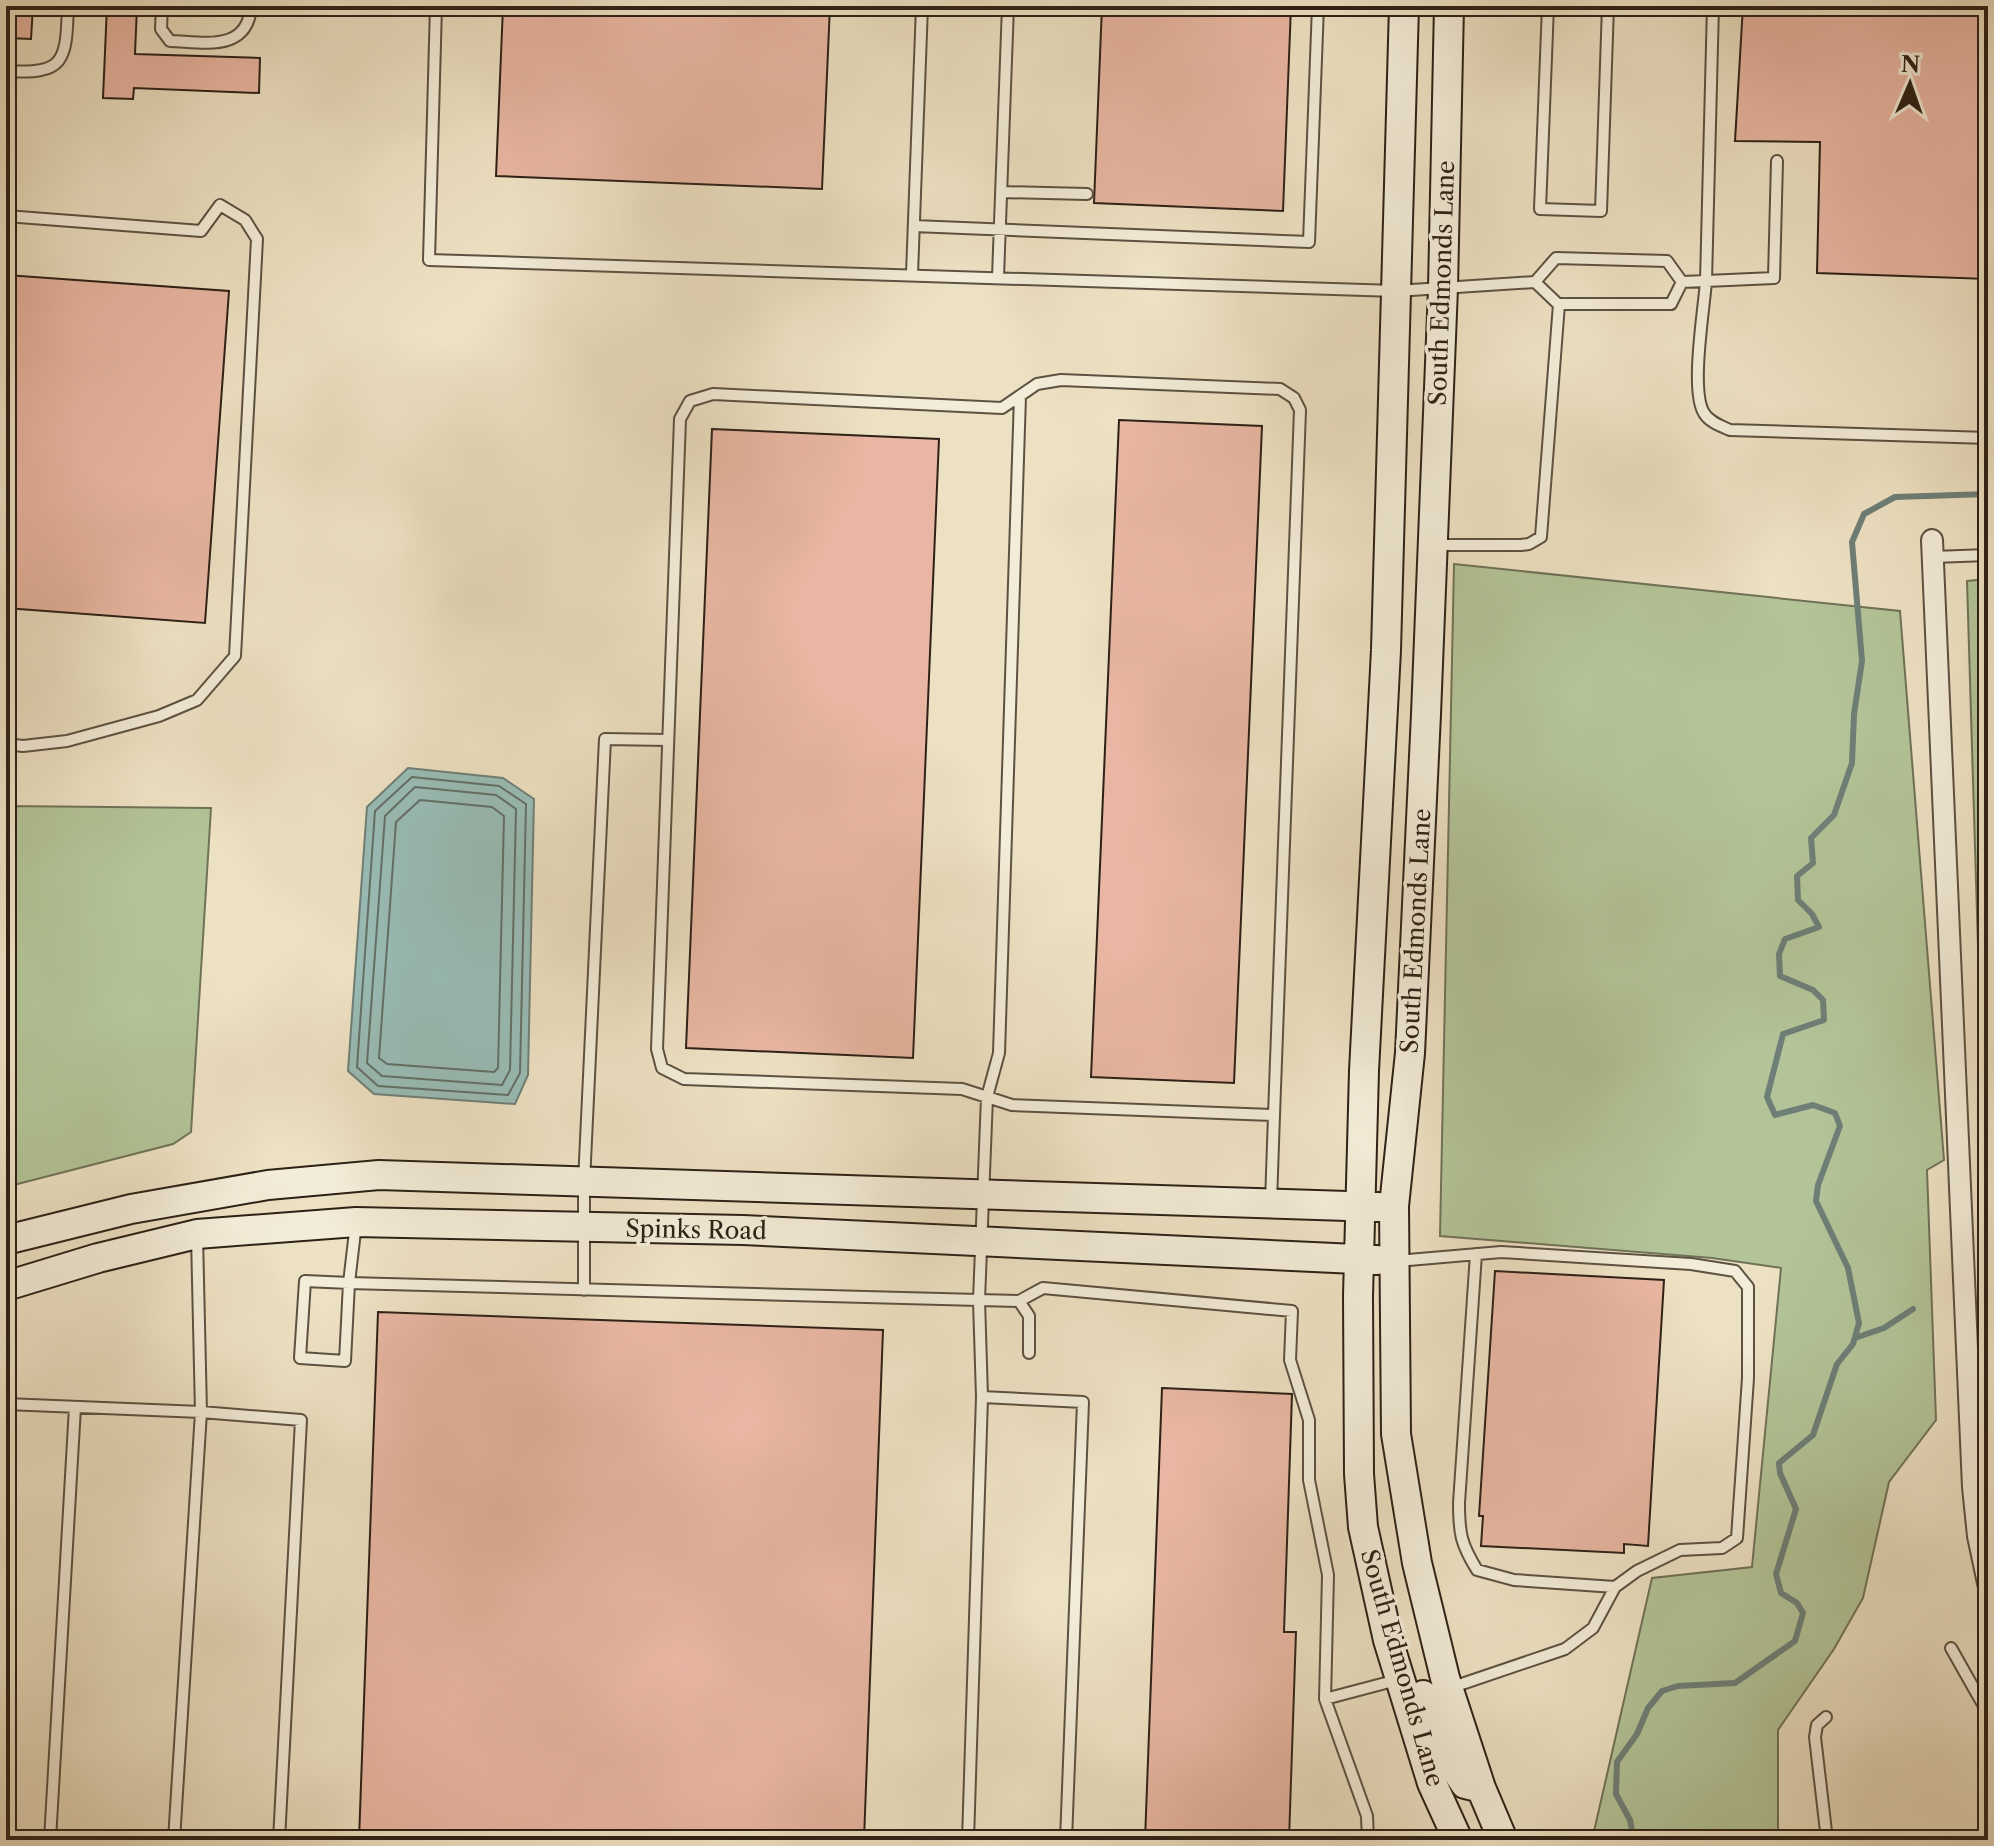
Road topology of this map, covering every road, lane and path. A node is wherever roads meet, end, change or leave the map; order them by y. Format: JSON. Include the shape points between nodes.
{"nodes":[{"id":1,"x":68,"y":6,"type":"edge"},
{"id":2,"x":162,"y":6,"type":"edge"},
{"id":3,"x":251,"y":6,"type":"edge"},
{"id":4,"x":436,"y":6,"type":"edge"},
{"id":5,"x":922,"y":6,"type":"edge"},
{"id":6,"x":1008,"y":6,"type":"edge"},
{"id":7,"x":1318,"y":6,"type":"edge"},
{"id":8,"x":1404,"y":6,"type":"edge"},
{"id":9,"x":1449,"y":6,"type":"edge"},
{"id":10,"x":1548,"y":6,"type":"edge"},
{"id":11,"x":1608,"y":6,"type":"edge"},
{"id":12,"x":1713,"y":6,"type":"edge"},
{"id":13,"x":6,"y":71,"type":"edge"},
{"id":14,"x":1777,"y":161,"type":"dead end"},
{"id":15,"x":1001,"y":192,"type":"junction"},
{"id":16,"x":1087,"y":194,"type":"dead end"},
{"id":17,"x":6,"y":216,"type":"edge"},
{"id":18,"x":914,"y":226,"type":"junction"},
{"id":19,"x":1000,"y":229,"type":"junction"},
{"id":20,"x":912,"y":274,"type":"junction"},
{"id":21,"x":998,"y":277,"type":"junction"},
{"id":22,"x":1706,"y":281,"type":"junction"},
{"id":23,"x":1535,"y":282,"type":"junction"},
{"id":24,"x":1682,"y":282,"type":"junction"},
{"id":25,"x":1443,"y":288,"type":"junction"},
{"id":26,"x":1396,"y":291,"type":"junction"},
{"id":27,"x":1559,"y":304,"type":"junction"},
{"id":28,"x":1020,"y":396,"type":"junction"},
{"id":29,"x":1988,"y":438,"type":"edge"},
{"id":30,"x":1390,"y":502,"type":"junction"},
{"id":31,"x":1434,"y":515,"type":"junction"},
{"id":32,"x":1432,"y":545,"type":"junction"},
{"id":33,"x":1932,"y":549,"type":"joint"},
{"id":34,"x":1988,"y":555,"type":"edge"},
{"id":35,"x":668,"y":740,"type":"junction"},
{"id":36,"x":6,"y":744,"type":"edge"},
{"id":37,"x":987,"y":1097,"type":"junction"},
{"id":38,"x":1274,"y":1115,"type":"junction"},
{"id":39,"x":584,"y":1182,"type":"junction"},
{"id":40,"x":984,"y":1195,"type":"junction"},
{"id":41,"x":188,"y":1199,"type":"junction"},
{"id":42,"x":1271,"y":1204,"type":"junction"},
{"id":43,"x":1394,"y":1206,"type":"junction"},
{"id":44,"x":1361,"y":1207,"type":"junction"},
{"id":45,"x":356,"y":1222,"type":"junction"},
{"id":46,"x":583,"y":1227,"type":"junction"},
{"id":47,"x":197,"y":1234,"type":"junction"},
{"id":48,"x":6,"y":1240,"type":"edge"},
{"id":49,"x":983,"y":1242,"type":"junction"},
{"id":50,"x":1476,"y":1254,"type":"junction"},
{"id":51,"x":1359,"y":1258,"type":"junction"},
{"id":52,"x":1393,"y":1262,"type":"junction"},
{"id":53,"x":349,"y":1283,"type":"junction"},
{"id":54,"x":6,"y":1286,"type":"edge"},
{"id":55,"x":584,"y":1290,"type":"junction"},
{"id":56,"x":979,"y":1300,"type":"junction"},
{"id":57,"x":1019,"y":1301,"type":"junction"},
{"id":58,"x":1029,"y":1353,"type":"dead end"},
{"id":59,"x":982,"y":1397,"type":"junction"},
{"id":60,"x":6,"y":1404,"type":"edge"},
{"id":61,"x":75,"y":1407,"type":"junction"},
{"id":62,"x":201,"y":1412,"type":"junction"},
{"id":63,"x":1980,"y":1430,"type":"edge"},
{"id":64,"x":1988,"y":1583,"type":"edge"},
{"id":65,"x":1615,"y":1587,"type":"junction"},
{"id":66,"x":1951,"y":1648,"type":"dead end"},
{"id":67,"x":1401,"y":1679,"type":"junction"},
{"id":68,"x":1988,"y":1687,"type":"edge"},
{"id":69,"x":1448,"y":1688,"type":"junction"},
{"id":70,"x":1977,"y":1694,"type":"junction"},
{"id":71,"x":1325,"y":1699,"type":"junction"},
{"id":72,"x":1988,"y":1713,"type":"edge"},
{"id":73,"x":1826,"y":1717,"type":"dead end"},
{"id":74,"x":1481,"y":1788,"type":"junction"},
{"id":75,"x":50,"y":1840,"type":"edge"},
{"id":76,"x":174,"y":1840,"type":"edge"},
{"id":77,"x":279,"y":1840,"type":"edge"},
{"id":78,"x":968,"y":1840,"type":"edge"},
{"id":79,"x":1066,"y":1840,"type":"edge"},
{"id":80,"x":1368,"y":1840,"type":"edge"},
{"id":81,"x":1458,"y":1840,"type":"edge"},
{"id":82,"x":1503,"y":1840,"type":"edge"},
{"id":83,"x":1827,"y":1840,"type":"edge"}],
"edges":[{"from":1,"to":13,"type":"lane","via":[[60,61],[43,72]]},
{"from":2,"to":3,"type":"lane","via":[[161,29],[170,41],[227,43],[250,19]]},
{"from":4,"to":20,"type":"lane","via":[[429,260]]},
{"from":5,"to":18,"type":"lane"},
{"from":6,"to":15,"type":"lane"},
{"from":7,"to":19,"type":"lane","via":[[1309,242]]},
{"from":8,"to":26,"type":"main road","name":"South Edmonds Lane"},
{"from":9,"to":25,"type":"main road","name":"South Edmonds Lane"},
{"from":10,"to":11,"type":"lane","via":[[1540,209],[1601,211]]},
{"from":12,"to":22,"type":"lane"},
{"from":14,"to":22,"type":"lane","via":[[1774,278]]},
{"from":15,"to":16,"type":"lane"},
{"from":15,"to":19,"type":"lane"},
{"from":17,"to":36,"type":"lane","via":[[201,231],[220,205],[245,220],[257,239],[235,656],[197,700],[159,716],[67,741]]},
{"from":18,"to":19,"type":"lane"},
{"from":18,"to":20,"type":"lane"},
{"from":19,"to":21,"type":"lane"},
{"from":20,"to":21,"type":"lane"},
{"from":21,"to":26,"type":"lane"},
{"from":22,"to":24,"type":"lane"},
{"from":22,"to":29,"type":"lane","via":[[1697,388],[1704,413],[1713,422],[1730,430]]},
{"from":23,"to":24,"type":"lane","via":[[1556,258],[1667,261]]},
{"from":23,"to":25,"type":"lane"},
{"from":23,"to":27,"type":"lane"},
{"from":24,"to":27,"type":"lane","via":[[1671,304]]},
{"from":25,"to":26,"type":"lane"},
{"from":25,"to":31,"type":"main road","name":"South Edmonds Lane"},
{"from":26,"to":30,"type":"main road","name":"South Edmonds Lane"},
{"from":27,"to":32,"type":"lane","via":[[1541,537],[1521,545]]},
{"from":28,"to":35,"type":"lane","via":[[1002,408],[713,394],[690,401],[680,419]]},
{"from":28,"to":37,"type":"lane","via":[[999,1053]]},
{"from":28,"to":38,"type":"lane","via":[[1037,384],[1061,380],[1280,389],[1300,410]]},
{"from":30,"to":31,"type":"main road"},
{"from":30,"to":44,"type":"main road","name":"South Edmonds Lane"},
{"from":31,"to":32,"type":"main road","name":"South Edmonds Lane"},
{"from":32,"to":43,"type":"main road","name":"South Edmonds Lane","via":[[1410,1053]]},
{"from":33,"to":34,"type":"lane"},
{"from":33,"to":63,"type":"street"},
{"from":35,"to":37,"type":"lane","via":[[657,1049],[662,1068],[684,1079],[962,1089]]},
{"from":35,"to":39,"type":"lane","via":[[605,739]]},
{"from":37,"to":38,"type":"lane","via":[[1012,1105]]},
{"from":37,"to":40,"type":"lane"},
{"from":38,"to":42,"type":"lane"},
{"from":39,"to":40,"type":"main road","name":"Spinks Road"},
{"from":39,"to":41,"type":"main road","name":"Spinks Road","via":[[379,1175]]},
{"from":39,"to":46,"type":"lane"},
{"from":40,"to":42,"type":"main road","name":"Spinks Road"},
{"from":40,"to":49,"type":"lane"},
{"from":41,"to":47,"type":"main road"},
{"from":41,"to":48,"type":"main road","name":"Spinks Road"},
{"from":42,"to":44,"type":"main road","name":"Spinks Road"},
{"from":43,"to":44,"type":"main road","name":"Spinks Road"},
{"from":43,"to":52,"type":"main road","name":"South Edmonds Lane"},
{"from":44,"to":51,"type":"main road","name":"South Edmonds Lane"},
{"from":45,"to":46,"type":"main road","name":"Spinks Road"},
{"from":45,"to":47,"type":"main road","name":"Spinks Road"},
{"from":45,"to":53,"type":"lane"},
{"from":46,"to":49,"type":"main road","name":"Spinks Road"},
{"from":46,"to":55,"type":"lane"},
{"from":47,"to":54,"type":"main road","name":"Spinks Road"},
{"from":47,"to":62,"type":"lane"},
{"from":49,"to":51,"type":"main road","name":"Spinks Road"},
{"from":49,"to":56,"type":"lane"},
{"from":50,"to":52,"type":"lane"},
{"from":50,"to":65,"type":"lane","via":[[1459,1503],[1464,1549],[1477,1570],[1514,1580]]},
{"from":50,"to":65,"type":"lane","via":[[1691,1264],[1735,1271],[1748,1287],[1737,1538],[1722,1548],[1680,1550]]},
{"from":51,"to":52,"type":"main road","name":"Spinks Road"},
{"from":51,"to":67,"type":"main road","name":"South Edmonds Lane","via":[[1363,1527]]},
{"from":52,"to":69,"type":"main road","name":"South Edmonds Lane","via":[[1396,1434],[1417,1563]]},
{"from":53,"to":53,"type":"lane","via":[[305,1281],[300,1358],[345,1361]]},
{"from":53,"to":55,"type":"lane"},
{"from":55,"to":56,"type":"lane"},
{"from":56,"to":57,"type":"lane"},
{"from":56,"to":59,"type":"lane"},
{"from":57,"to":58,"type":"lane","via":[[1029,1316]]},
{"from":57,"to":71,"type":"lane","via":[[1043,1288],[1292,1311],[1290,1360],[1309,1420],[1309,1480],[1328,1575]]},
{"from":59,"to":78,"type":"lane"},
{"from":59,"to":79,"type":"lane","via":[[1083,1402]]},
{"from":60,"to":61,"type":"lane"},
{"from":61,"to":62,"type":"lane"},
{"from":61,"to":75,"type":"lane"},
{"from":62,"to":76,"type":"lane"},
{"from":62,"to":77,"type":"lane","via":[[301,1420]]},
{"from":63,"to":64,"type":"street","via":[[1978,1536]]},
{"from":65,"to":69,"type":"lane","via":[[1593,1628],[1565,1649]]},
{"from":66,"to":70,"type":"lane"},
{"from":67,"to":71,"type":"lane"},
{"from":67,"to":74,"type":"main road","via":[[1420,1686],[1452,1765],[1465,1784]]},
{"from":67,"to":81,"type":"main road","name":"South Edmonds Lane","via":[[1432,1783]]},
{"from":68,"to":70,"type":"lane"},
{"from":69,"to":74,"type":"main road","name":"South Edmonds Lane"},
{"from":70,"to":72,"type":"lane"},
{"from":71,"to":80,"type":"lane","via":[[1367,1816]]},
{"from":73,"to":83,"type":"lane","via":[[1817,1725],[1815,1737]]},
{"from":74,"to":82,"type":"main road","name":"South Edmonds Lane"}]}
